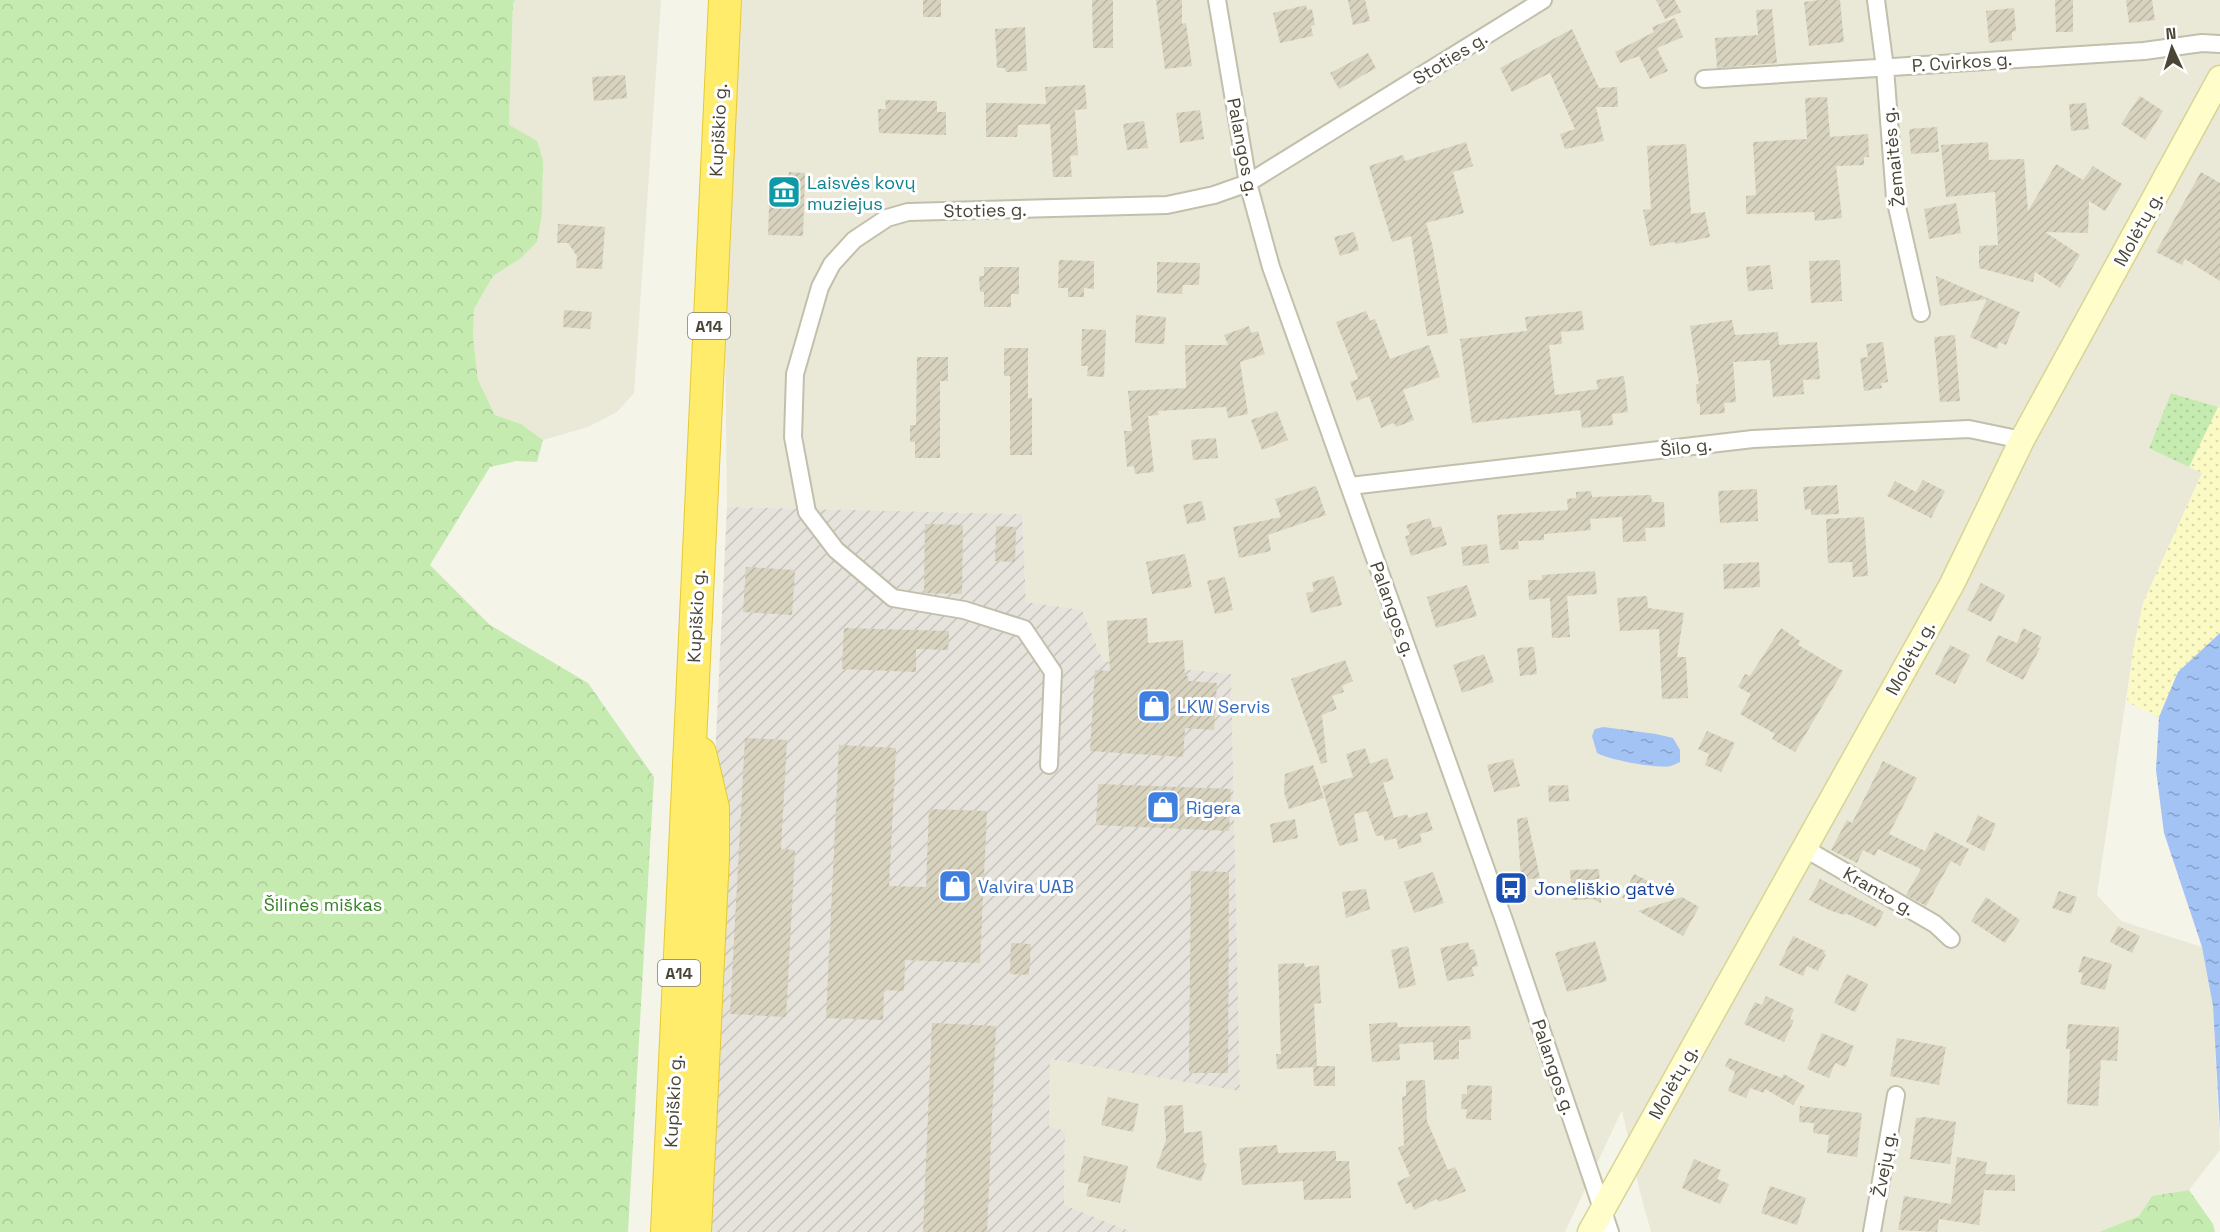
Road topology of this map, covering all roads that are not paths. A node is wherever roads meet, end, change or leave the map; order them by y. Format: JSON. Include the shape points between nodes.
{"nodes":[{"id":1,"x":725,"y":0,"type":"edge"},
{"id":2,"x":1217,"y":0,"type":"edge"},
{"id":3,"x":1544,"y":0,"type":"edge"},
{"id":4,"x":1876,"y":0,"type":"edge"},
{"id":5,"x":2220,"y":44,"type":"edge"},
{"id":6,"x":1885,"y":68,"type":"junction"},
{"id":7,"x":2220,"y":78,"type":"edge"},
{"id":8,"x":1704,"y":79,"type":"dead end"},
{"id":9,"x":1248,"y":183,"type":"junction"},
{"id":10,"x":1921,"y":313,"type":"dead end"},
{"id":11,"x":2022,"y":440,"type":"junction"},
{"id":12,"x":1350,"y":486,"type":"junction"},
{"id":13,"x":691,"y":715,"type":"junction"},
{"id":14,"x":1049,"y":765,"type":"dead end"},
{"id":15,"x":1804,"y":848,"type":"junction"},
{"id":16,"x":1952,"y":939,"type":"dead end"},
{"id":17,"x":1896,"y":1095,"type":"dead end"},
{"id":18,"x":1602,"y":1209,"type":"junction"},
{"id":19,"x":667,"y":1232,"type":"edge"},
{"id":20,"x":695,"y":1232,"type":"edge"},
{"id":21,"x":1590,"y":1232,"type":"edge"},
{"id":22,"x":1610,"y":1232,"type":"edge"},
{"id":23,"x":1872,"y":1232,"type":"edge"}],
"edges":[{"from":1,"to":13,"type":"highway","name":"Kupiškio g.","number":"A14"},
{"from":2,"to":9,"type":"street","name":"Palangos g."},
{"from":3,"to":9,"type":"street","name":"Stoties g."},
{"from":4,"to":6,"type":"street","name":"Žemaitės g."},
{"from":5,"to":6,"type":"street","name":"P. Cvirkos g."},
{"from":6,"to":8,"type":"street","name":"P. Cvirkos g."},
{"from":6,"to":10,"type":"street","name":"Žemaitės g.","via":[[1895,198]]},
{"from":7,"to":11,"type":"street","name":"Molėtų g."},
{"from":9,"to":12,"type":"street","name":"Palangos g.","via":[[1271,267]]},
{"from":9,"to":14,"type":"street","name":"Stoties g.","via":[[1167,205],[908,212],[887,218],[854,240],[832,264],[820,287],[795,374],[793,437],[807,512],[836,550],[893,598],[964,610],[1024,629],[1053,672]]},
{"from":11,"to":12,"type":"street","name":"Šilo g.","via":[[1969,429],[1753,439]]},
{"from":11,"to":15,"type":"street","name":"Molėtų g.","via":[[1952,584]]},
{"from":12,"to":18,"type":"street","name":"Palangos g."},
{"from":13,"to":19,"type":"highway","name":"Kupiškio g.","number":"A14"},
{"from":13,"to":20,"type":"highway","via":[[712,808],[713,855]]},
{"from":15,"to":16,"type":"street","name":"Kranto g.","via":[[1935,924]]},
{"from":15,"to":18,"type":"street","name":"Molėtų g."},
{"from":17,"to":23,"type":"street","name":"Žvejų g."},
{"from":18,"to":21,"type":"street","name":"Molėtų g."},
{"from":18,"to":22,"type":"street","name":"Palangos g."}]}
